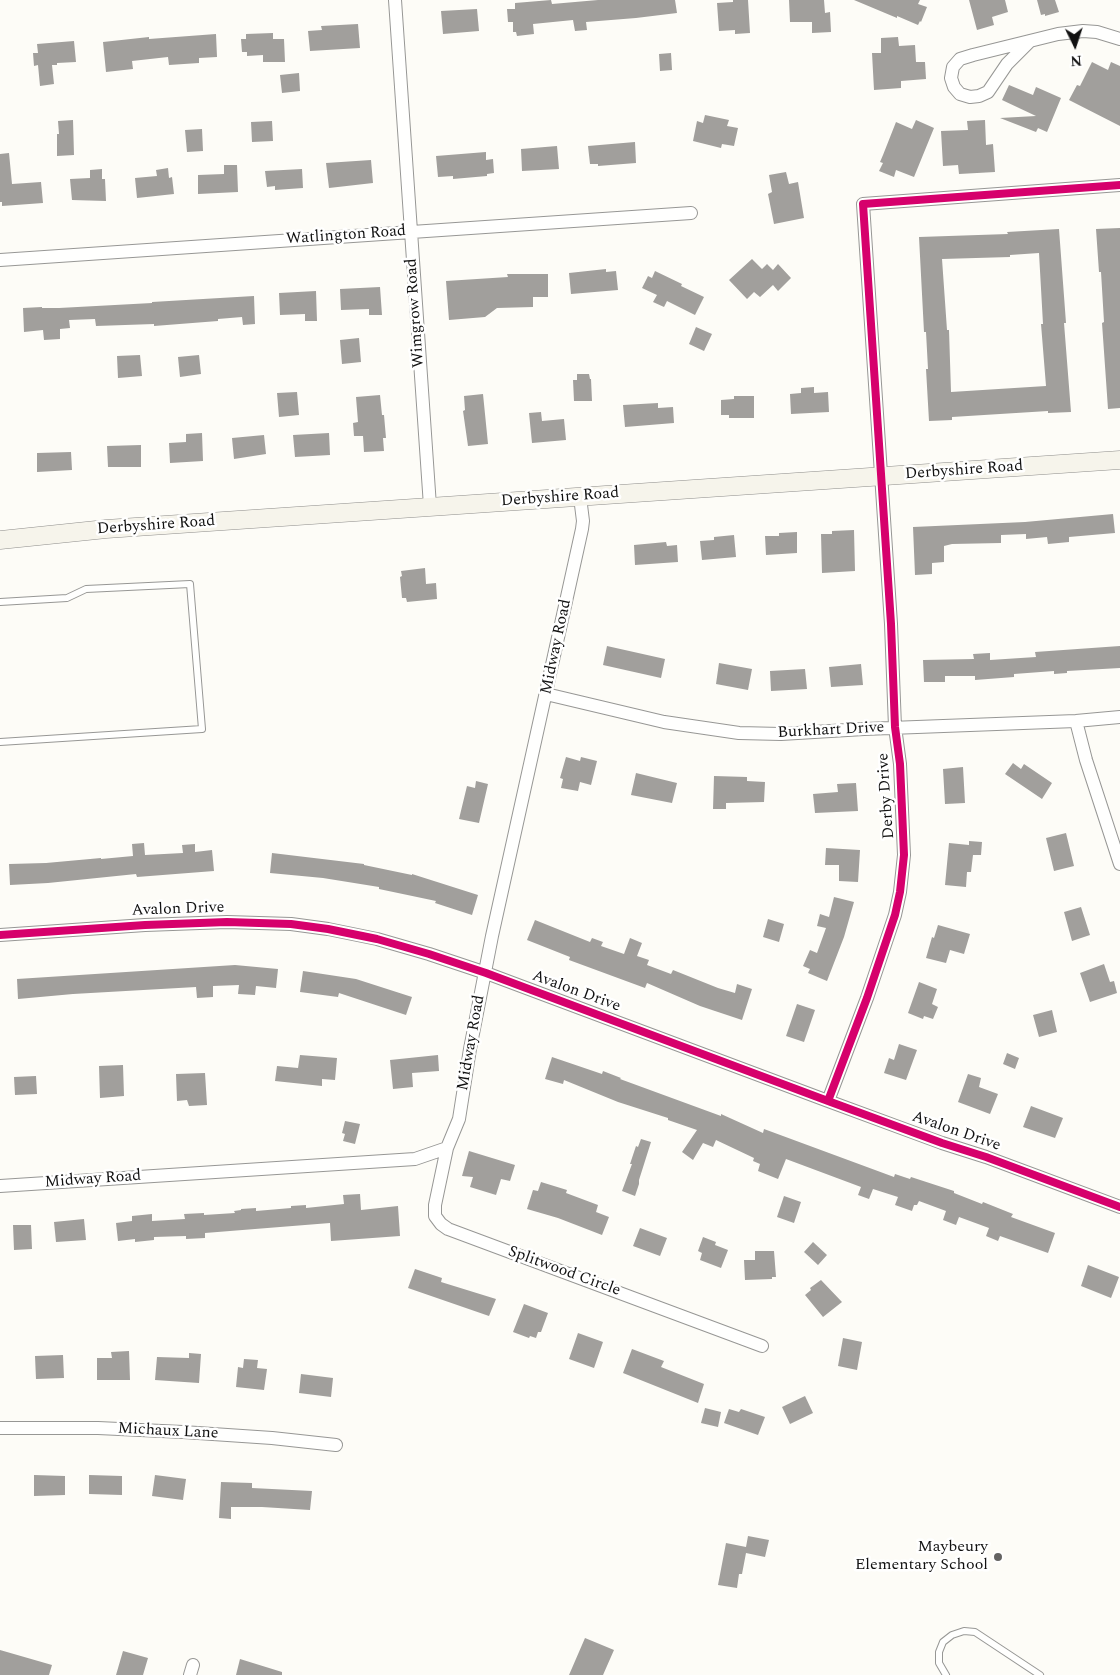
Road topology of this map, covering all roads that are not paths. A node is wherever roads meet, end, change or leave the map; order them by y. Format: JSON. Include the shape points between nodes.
{"nodes":[{"id":1,"x":394,"y":0,"type":"edge"},
{"id":2,"x":1120,"y":39,"type":"edge"},
{"id":3,"x":1030,"y":41,"type":"junction"},
{"id":4,"x":1120,"y":184,"type":"edge"},
{"id":5,"x":691,"y":213,"type":"dead end"},
{"id":6,"x":410,"y":232,"type":"junction"},
{"id":7,"x":0,"y":260,"type":"edge"},
{"id":8,"x":1120,"y":460,"type":"edge"},
{"id":9,"x":882,"y":476,"type":"junction"},
{"id":10,"x":580,"y":497,"type":"junction"},
{"id":11,"x":430,"y":506,"type":"junction"},
{"id":12,"x":0,"y":540,"type":"edge"},
{"id":13,"x":0,"y":602,"type":"edge"},
{"id":14,"x":546,"y":694,"type":"junction"},
{"id":15,"x":1120,"y":717,"type":"edge"},
{"id":16,"x":1076,"y":720,"type":"junction"},
{"id":17,"x":895,"y":728,"type":"junction"},
{"id":18,"x":0,"y":742,"type":"edge"},
{"id":19,"x":1120,"y":864,"type":"edge"},
{"id":20,"x":0,"y":935,"type":"edge"},
{"id":21,"x":486,"y":973,"type":"junction"},
{"id":22,"x":828,"y":1101,"type":"junction"},
{"id":23,"x":447,"y":1148,"type":"junction"},
{"id":24,"x":0,"y":1186,"type":"edge"},
{"id":25,"x":1120,"y":1207,"type":"edge"},
{"id":26,"x":762,"y":1346,"type":"dead end"},
{"id":27,"x":0,"y":1428,"type":"edge"},
{"id":28,"x":336,"y":1445,"type":"dead end"},
{"id":29,"x":946,"y":1675,"type":"edge"},
{"id":30,"x":1040,"y":1675,"type":"edge"}],
"edges":[{"from":1,"to":6,"type":"street","name":"Wimgrow Road"},
{"from":2,"to":3,"type":"street","via":[[1083,31]]},
{"from":3,"to":3,"type":"street","via":[[960,59],[953,66],[954,87],[960,94],[970,97],[988,92],[1007,64]]},
{"from":4,"to":9,"type":"street","name":"Derby Drive","via":[[863,204]]},
{"from":5,"to":6,"type":"street","name":"Watlington Road"},
{"from":6,"to":7,"type":"street","name":"Watlington Road"},
{"from":6,"to":11,"type":"street","name":"Wimgrow Road"},
{"from":8,"to":9,"type":"street","name":"Derbyshire Road"},
{"from":9,"to":10,"type":"street","name":"Derbyshire Road"},
{"from":9,"to":17,"type":"street","name":"Derby Drive"},
{"from":10,"to":11,"type":"street","name":"Derbyshire Road"},
{"from":10,"to":14,"type":"street","name":"Midway Road","via":[[582,529]]},
{"from":11,"to":12,"type":"street","name":"Derbyshire Road","via":[[106,529]]},
{"from":13,"to":18,"type":"lane","via":[[67,598],[86,589],[190,584],[202,729]]},
{"from":14,"to":17,"type":"street","name":"Burkhart Drive","via":[[664,722],[739,733]]},
{"from":14,"to":21,"type":"street","name":"Midway Road"},
{"from":15,"to":16,"type":"street","name":"Burkhart Drive"},
{"from":16,"to":17,"type":"street","name":"Burkhart Drive"},
{"from":16,"to":19,"type":"street"},
{"from":17,"to":22,"type":"street","name":"Derby Drive","via":[[904,829],[900,892],[867,998]]},
{"from":20,"to":21,"type":"street","name":"Avalon Drive","via":[[145,925],[291,924],[376,939]]},
{"from":21,"to":22,"type":"street","name":"Avalon Drive"},
{"from":21,"to":23,"type":"street","name":"Midway Road","via":[[459,1119]]},
{"from":22,"to":25,"type":"street","name":"Avalon Drive"},
{"from":23,"to":24,"type":"street","name":"Midway Road","via":[[415,1159]]},
{"from":23,"to":26,"type":"street","name":"Splitwood Circle","via":[[435,1216],[448,1229]]},
{"from":27,"to":28,"type":"street","name":"Michaux Lane","via":[[173,1431]]},
{"from":29,"to":30,"type":"lane","via":[[939,1663],[943,1642],[964,1631],[975,1632]]}]}
